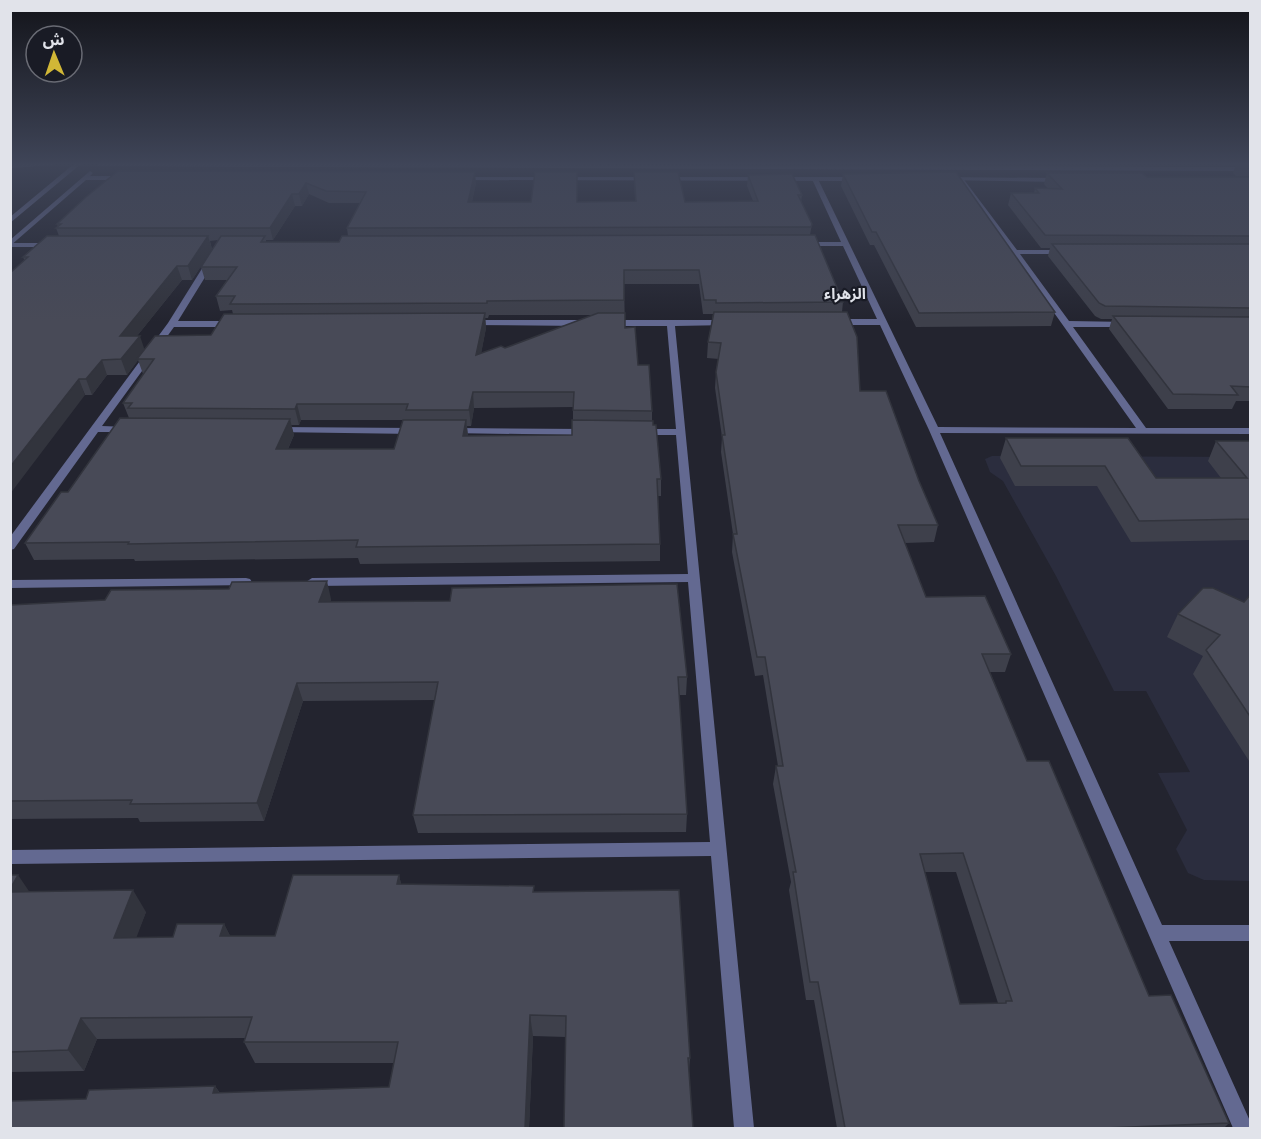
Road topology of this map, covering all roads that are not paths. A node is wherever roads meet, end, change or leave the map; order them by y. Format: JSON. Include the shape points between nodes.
{"nodes":[{"id":1,"x":42,"y":216,"type":"edge"},
{"id":2,"x":833,"y":216,"type":"edge"},
{"id":3,"x":988,"y":216,"type":"edge"},
{"id":4,"x":799,"y":244,"type":"edge"},
{"id":5,"x":846,"y":244,"type":"junction"},
{"id":6,"x":10,"y":245,"type":"edge"},
{"id":7,"x":55,"y":245,"type":"edge"},
{"id":8,"x":1014,"y":252,"type":"junction"},
{"id":9,"x":1073,"y":252,"type":"edge"},
{"id":10,"x":215,"y":255,"type":"edge"},
{"id":11,"x":824,"y":322,"type":"edge"},
{"id":12,"x":883,"y":322,"type":"junction"},
{"id":13,"x":457,"y":323,"type":"edge"},
{"id":14,"x":671,"y":323,"type":"junction"},
{"id":15,"x":741,"y":323,"type":"edge"},
{"id":16,"x":172,"y":324,"type":"junction"},
{"id":17,"x":243,"y":324,"type":"edge"},
{"id":18,"x":1066,"y":324,"type":"junction"},
{"id":19,"x":1136,"y":324,"type":"edge"},
{"id":20,"x":95,"y":429,"type":"junction"},
{"id":21,"x":934,"y":429,"type":"junction"},
{"id":22,"x":143,"y":430,"type":"edge"},
{"id":23,"x":262,"y":430,"type":"edge"},
{"id":24,"x":1143,"y":430,"type":"junction"},
{"id":25,"x":430,"y":431,"type":"edge"},
{"id":26,"x":442,"y":431,"type":"edge"},
{"id":27,"x":1251,"y":431,"type":"edge"},
{"id":28,"x":597,"y":432,"type":"edge"},
{"id":29,"x":633,"y":432,"type":"edge"},
{"id":30,"x":681,"y":432,"type":"junction"},
{"id":31,"x":10,"y":546,"type":"edge"},
{"id":32,"x":694,"y":578,"type":"junction"},
{"id":33,"x":262,"y":582,"type":"edge"},
{"id":34,"x":298,"y":582,"type":"edge"},
{"id":35,"x":10,"y":584,"type":"edge"},
{"id":36,"x":719,"y":849,"type":"junction"},
{"id":37,"x":10,"y":857,"type":"edge"},
{"id":38,"x":1157,"y":933,"type":"junction"},
{"id":39,"x":1251,"y":933,"type":"edge"},
{"id":40,"x":744,"y":1128,"type":"edge"},
{"id":41,"x":1243,"y":1128,"type":"edge"}],
"edges":[{"from":1,"to":6,"type":"street"},
{"from":2,"to":5,"type":"street"},
{"from":3,"to":8,"type":"street"},
{"from":4,"to":5,"type":"street"},
{"from":5,"to":12,"type":"street"},
{"from":6,"to":7,"type":"street"},
{"from":8,"to":9,"type":"street"},
{"from":8,"to":18,"type":"street"},
{"from":10,"to":16,"type":"street"},
{"from":11,"to":12,"type":"street"},
{"from":12,"to":21,"type":"street"},
{"from":13,"to":14,"type":"street"},
{"from":14,"to":15,"type":"street"},
{"from":14,"to":30,"type":"street"},
{"from":16,"to":17,"type":"street"},
{"from":16,"to":20,"type":"street"},
{"from":18,"to":19,"type":"street"},
{"from":18,"to":24,"type":"street"},
{"from":20,"to":22,"type":"street"},
{"from":20,"to":31,"type":"street"},
{"from":21,"to":24,"type":"street"},
{"from":21,"to":38,"type":"street"},
{"from":23,"to":25,"type":"street"},
{"from":24,"to":27,"type":"street"},
{"from":26,"to":28,"type":"street"},
{"from":29,"to":30,"type":"street"},
{"from":30,"to":32,"type":"street"},
{"from":32,"to":34,"type":"street"},
{"from":32,"to":36,"type":"street"},
{"from":33,"to":35,"type":"street"},
{"from":36,"to":37,"type":"street"},
{"from":36,"to":40,"type":"street"},
{"from":38,"to":39,"type":"street"},
{"from":38,"to":41,"type":"street"}]}
